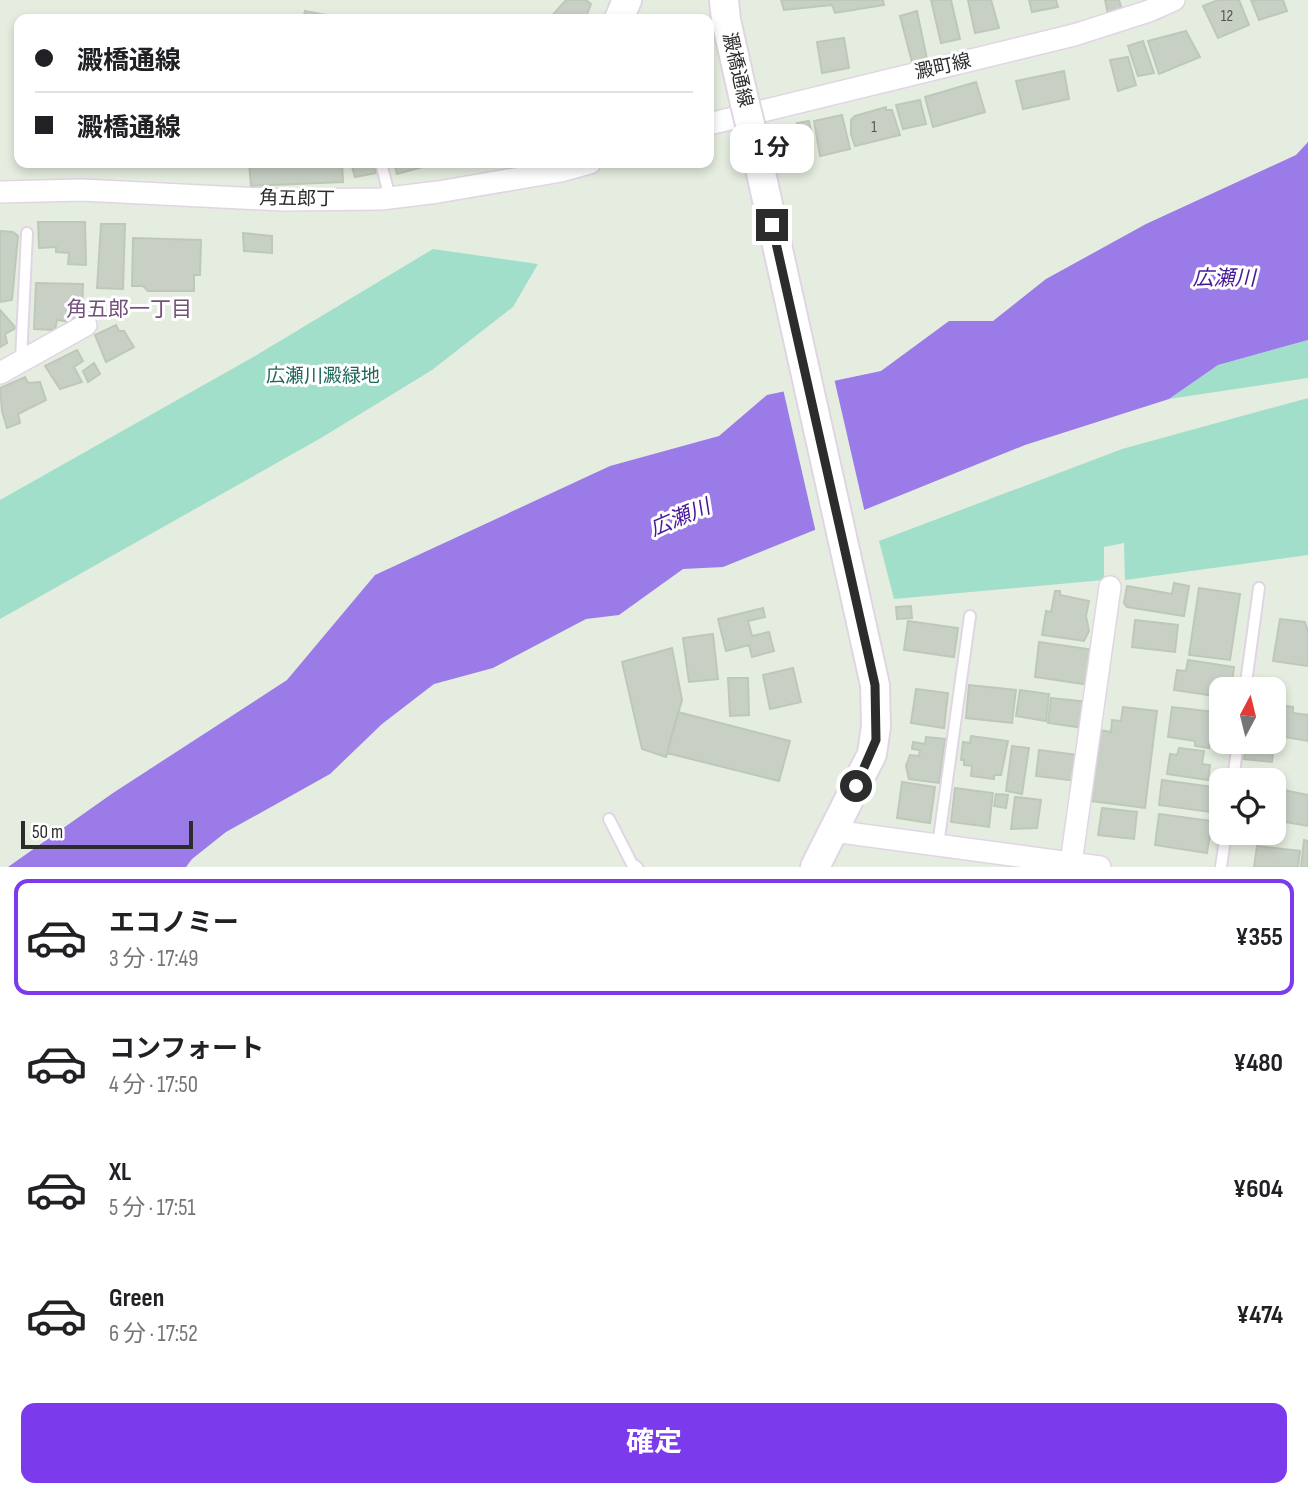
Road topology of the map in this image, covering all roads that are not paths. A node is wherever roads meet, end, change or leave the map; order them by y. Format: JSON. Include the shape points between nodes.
{"nodes":[{"id":1,"x":724,"y":0,"type":"edge"},
{"id":2,"x":1174,"y":0,"type":"edge"},
{"id":3,"x":714,"y":123,"type":"edge"},
{"id":4,"x":382,"y":168,"type":"edge"},
{"id":5,"x":574,"y":168,"type":"edge"},
{"id":6,"x":0,"y":192,"type":"edge"},
{"id":7,"x":390,"y":198,"type":"junction"},
{"id":8,"x":27,"y":233,"type":"dead end"},
{"id":9,"x":86,"y":325,"type":"dead end"},
{"id":10,"x":21,"y":360,"type":"junction"},
{"id":11,"x":0,"y":373,"type":"edge"},
{"id":12,"x":1110,"y":587,"type":"dead end"},
{"id":13,"x":1259,"y":588,"type":"dead end"},
{"id":14,"x":970,"y":616,"type":"dead end"},
{"id":15,"x":1247,"y":677,"type":"edge"},
{"id":16,"x":609,"y":818,"type":"dead end"},
{"id":17,"x":833,"y":831,"type":"junction"},
{"id":18,"x":938,"y":845,"type":"junction"},
{"id":19,"x":1224,"y":845,"type":"edge"},
{"id":20,"x":1070,"y":863,"type":"junction"},
{"id":21,"x":637,"y":867,"type":"edge"},
{"id":22,"x":815,"y":867,"type":"edge"},
{"id":23,"x":1100,"y":867,"type":"edge"},
{"id":24,"x":1221,"y":867,"type":"edge"}],
"edges":[{"from":1,"to":17,"type":"street","name":"澱橋通線","bridge":true,"via":[[875,685],[872,754]]},
{"from":2,"to":3,"type":"street","name":"澱町線","via":[[1074,35]]},
{"from":4,"to":7,"type":"lane"},
{"from":5,"to":7,"type":"street","name":"角五郎丁"},
{"from":6,"to":7,"type":"street","name":"角五郎丁","via":[[82,190],[283,200]]},
{"from":8,"to":10,"type":"lane"},
{"from":9,"to":10,"type":"street"},
{"from":10,"to":11,"type":"street"},
{"from":12,"to":20,"type":"street"},
{"from":13,"to":15,"type":"lane"},
{"from":14,"to":18,"type":"lane"},
{"from":16,"to":21,"type":"lane"},
{"from":17,"to":18,"type":"street"},
{"from":17,"to":22,"type":"street","name":"澱橋通線"},
{"from":18,"to":20,"type":"street"},
{"from":19,"to":24,"type":"lane"},
{"from":20,"to":23,"type":"street"}]}
